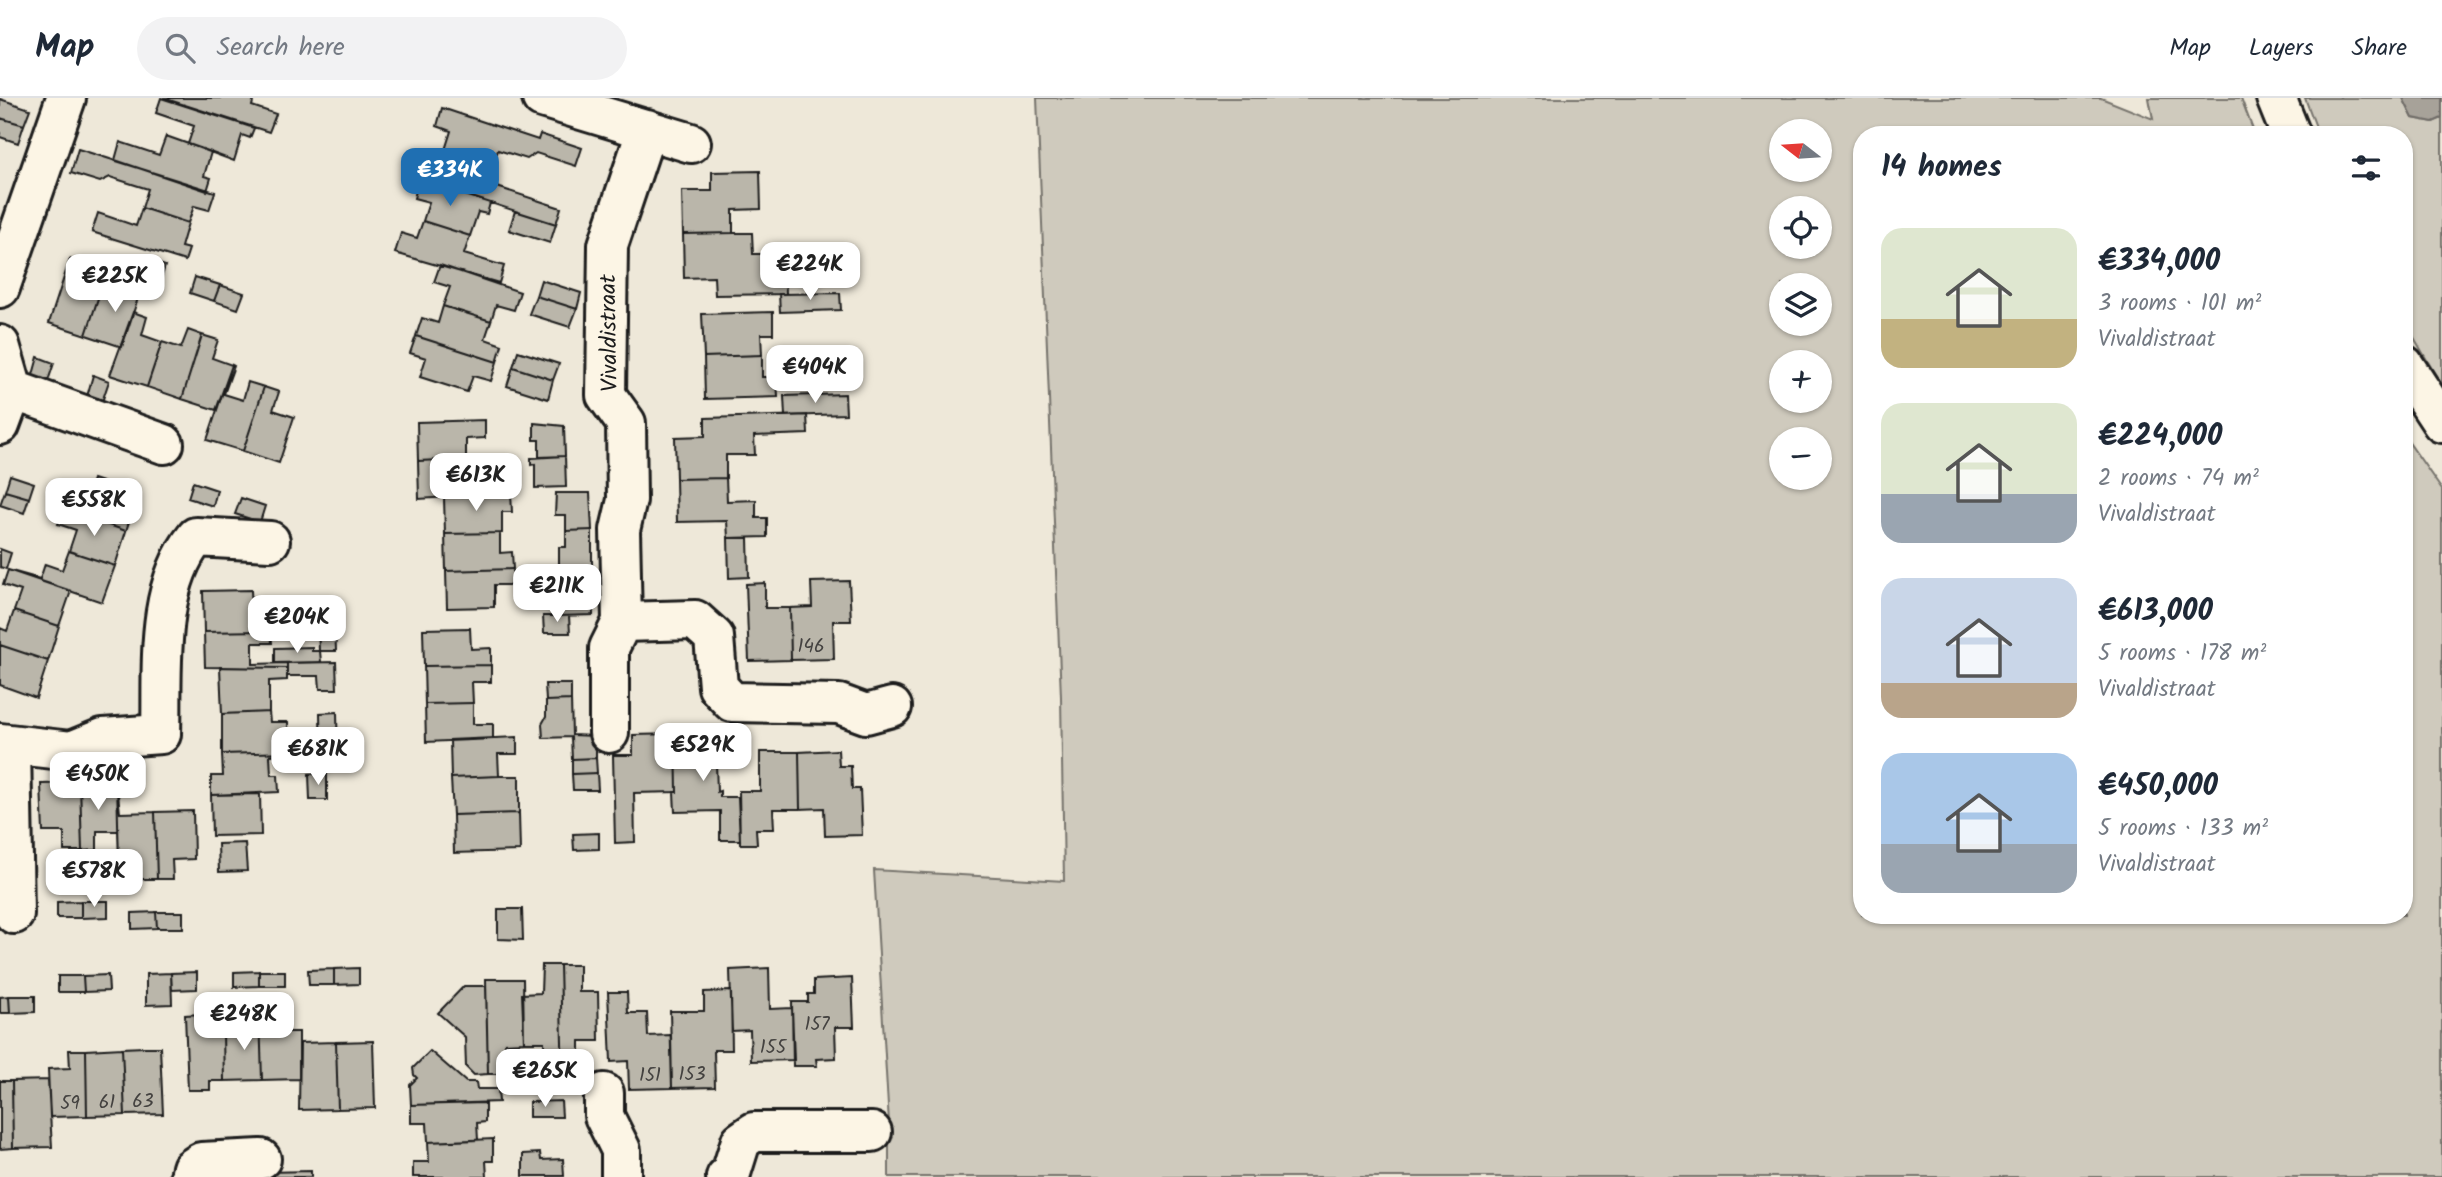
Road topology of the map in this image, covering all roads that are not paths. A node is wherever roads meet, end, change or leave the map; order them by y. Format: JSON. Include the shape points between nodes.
{"nodes":[{"id":1,"x":66,"y":98,"type":"edge"},
{"id":2,"x":542,"y":98,"type":"edge"},
{"id":3,"x":2276,"y":98,"type":"edge"},
{"id":4,"x":2287,"y":126,"type":"edge"},
{"id":5,"x":647,"y":129,"type":"junction"},
{"id":6,"x":691,"y":142,"type":"dead end"},
{"id":7,"x":0,"y":288,"type":"edge"},
{"id":8,"x":0,"y":345,"type":"edge"},
{"id":9,"x":2413,"y":379,"type":"edge"},
{"id":10,"x":6,"y":408,"type":"edge"},
{"id":11,"x":2442,"y":423,"type":"edge"},
{"id":12,"x":164,"y":444,"type":"dead end"},
{"id":13,"x":270,"y":541,"type":"dead end"},
{"id":14,"x":622,"y":622,"type":"junction"},
{"id":15,"x":892,"y":707,"type":"dead end"},
{"id":16,"x":609,"y":733,"type":"dead end"},
{"id":17,"x":5,"y":744,"type":"edge"},
{"id":18,"x":14,"y":914,"type":"dead end"},
{"id":19,"x":604,"y":1093,"type":"dead end"},
{"id":20,"x":872,"y":1132,"type":"dead end"},
{"id":21,"x":261,"y":1159,"type":"dead end"},
{"id":22,"x":190,"y":1177,"type":"edge"},
{"id":23,"x":621,"y":1177,"type":"edge"},
{"id":24,"x":726,"y":1177,"type":"edge"}],
"edges":[{"from":1,"to":7,"type":"street"},
{"from":2,"to":5,"type":"street"},
{"from":3,"to":4,"type":"street"},
{"from":5,"to":6,"type":"street"},
{"from":5,"to":14,"type":"street","name":"Vivaldistraat","via":[[608,244],[606,396],[626,423],[627,500],[620,530]]},
{"from":8,"to":10,"type":"street"},
{"from":9,"to":11,"type":"street"},
{"from":10,"to":12,"type":"street"},
{"from":13,"to":17,"type":"street","via":[[196,537],[184,552],[164,614],[161,734],[103,738],[71,751]]},
{"from":14,"to":15,"type":"street","via":[[695,620],[714,637],[718,687],[732,702],[839,704],[866,714]]},
{"from":14,"to":16,"type":"street","name":"Vivaldistraat","via":[[609,648]]},
{"from":17,"to":18,"type":"street"},
{"from":19,"to":23,"type":"street","via":[[604,1116],[621,1150]]},
{"from":20,"to":24,"type":"street","via":[[754,1132],[740,1141]]},
{"from":21,"to":22,"type":"street","via":[[201,1162],[192,1168]]}]}
